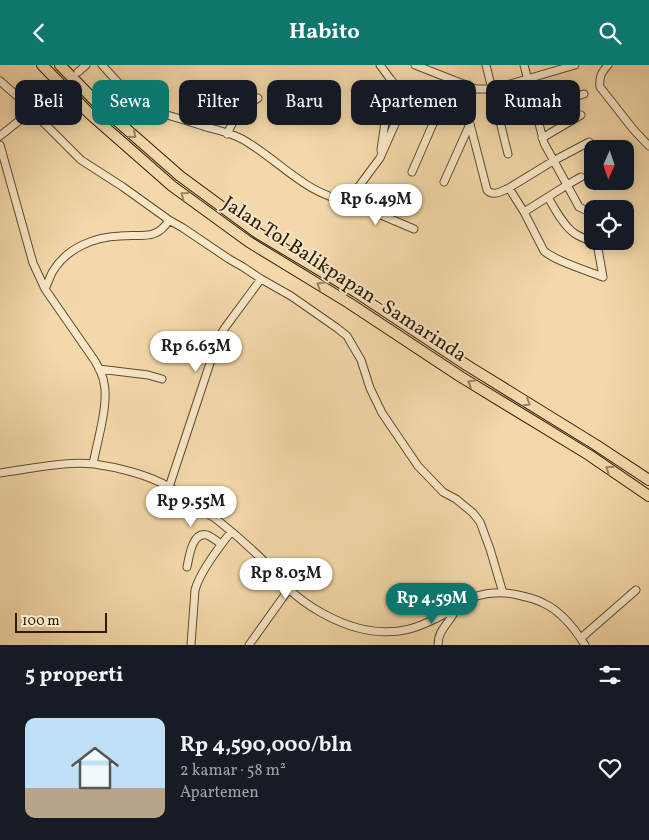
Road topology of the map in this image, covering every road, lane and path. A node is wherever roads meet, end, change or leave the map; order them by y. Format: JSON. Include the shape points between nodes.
{"nodes":[{"id":1,"x":42,"y":65,"type":"edge"},
{"id":2,"x":60,"y":65,"type":"edge"},
{"id":3,"x":86,"y":65,"type":"edge"},
{"id":4,"x":102,"y":65,"type":"edge"},
{"id":5,"x":380,"y":65,"type":"edge"},
{"id":6,"x":415,"y":65,"type":"edge"},
{"id":7,"x":486,"y":65,"type":"edge"},
{"id":8,"x":524,"y":65,"type":"edge"},
{"id":9,"x":575,"y":65,"type":"edge"},
{"id":10,"x":608,"y":65,"type":"edge"},
{"id":11,"x":78,"y":72,"type":"dead end"},
{"id":12,"x":528,"y":79,"type":"junction"},
{"id":13,"x":391,"y":80,"type":"edge"},
{"id":14,"x":490,"y":80,"type":"edge"},
{"id":15,"x":524,"y":80,"type":"edge"},
{"id":16,"x":0,"y":81,"type":"edge"},
{"id":17,"x":486,"y":89,"type":"edge"},
{"id":18,"x":584,"y":94,"type":"dead end"},
{"id":19,"x":15,"y":95,"type":"edge"},
{"id":20,"x":580,"y":95,"type":"edge"},
{"id":21,"x":258,"y":98,"type":"dead end"},
{"id":22,"x":581,"y":115,"type":"dead end"},
{"id":23,"x":15,"y":124,"type":"edge"},
{"id":24,"x":46,"y":125,"type":"edge"},
{"id":25,"x":385,"y":125,"type":"edge"},
{"id":26,"x":395,"y":125,"type":"edge"},
{"id":27,"x":432,"y":125,"type":"edge"},
{"id":28,"x":470,"y":125,"type":"edge"},
{"id":29,"x":470,"y":125,"type":"edge"},
{"id":30,"x":501,"y":125,"type":"edge"},
{"id":31,"x":539,"y":125,"type":"edge"},
{"id":32,"x":227,"y":133,"type":"junction"},
{"id":33,"x":0,"y":136,"type":"edge"},
{"id":34,"x":542,"y":138,"type":"junction"},
{"id":35,"x":0,"y":145,"type":"edge"},
{"id":36,"x":584,"y":145,"type":"edge"},
{"id":37,"x":649,"y":146,"type":"edge"},
{"id":38,"x":508,"y":154,"type":"dead end"},
{"id":39,"x":380,"y":158,"type":"junction"},
{"id":40,"x":554,"y":161,"type":"junction"},
{"id":41,"x":412,"y":172,"type":"dead end"},
{"id":42,"x":581,"y":177,"type":"dead end"},
{"id":43,"x":444,"y":182,"type":"dead end"},
{"id":44,"x":567,"y":185,"type":"junction"},
{"id":45,"x":509,"y":188,"type":"junction"},
{"id":46,"x":548,"y":197,"type":"junction"},
{"id":47,"x":348,"y":201,"type":"junction"},
{"id":48,"x":584,"y":209,"type":"edge"},
{"id":49,"x":524,"y":212,"type":"junction"},
{"id":50,"x":170,"y":220,"type":"junction"},
{"id":51,"x":414,"y":229,"type":"dead end"},
{"id":52,"x":261,"y":279,"type":"junction"},
{"id":53,"x":45,"y":289,"type":"junction"},
{"id":54,"x":99,"y":369,"type":"junction"},
{"id":55,"x":162,"y":379,"type":"dead end"},
{"id":56,"x":93,"y":464,"type":"junction"},
{"id":57,"x":0,"y":473,"type":"edge"},
{"id":58,"x":649,"y":481,"type":"edge"},
{"id":59,"x":170,"y":487,"type":"junction"},
{"id":60,"x":649,"y":496,"type":"edge"},
{"id":61,"x":231,"y":532,"type":"junction"},
{"id":62,"x":221,"y":544,"type":"junction"},
{"id":63,"x":187,"y":567,"type":"dead end"},
{"id":64,"x":289,"y":589,"type":"junction"},
{"id":65,"x":636,"y":590,"type":"dead end"},
{"id":66,"x":503,"y":593,"type":"junction"},
{"id":67,"x":456,"y":608,"type":"junction"},
{"id":68,"x":583,"y":642,"type":"edge"},
{"id":69,"x":191,"y":645,"type":"edge"},
{"id":70,"x":248,"y":645,"type":"edge"},
{"id":71,"x":438,"y":645,"type":"edge"}],
"edges":[{"from":60,"to":1,"type":"highway","name":"Jalan Tol Balikpapan–Samarinda","one_way":true,"via":[[590,455],[249,242],[172,186],[90,115]]},
{"from":2,"to":58,"type":"highway","name":"Jalan Tol Balikpapan–Samarinda","one_way":true,"via":[[99,105],[180,176],[256,232],[356,292]]},
{"from":3,"to":11,"type":"street"},
{"from":4,"to":32,"type":"street","via":[[138,105]]},
{"from":5,"to":13,"type":"street"},
{"from":6,"to":17,"type":"street","via":[[476,89]]},
{"from":7,"to":14,"type":"street"},
{"from":8,"to":12,"type":"street"},
{"from":9,"to":12,"type":"street"},
{"from":10,"to":37,"type":"street","via":[[601,73],[600,87]]},
{"from":12,"to":15,"type":"street"},
{"from":16,"to":19,"type":"street"},
{"from":18,"to":20,"type":"street"},
{"from":21,"to":32,"type":"street","via":[[238,112]]},
{"from":22,"to":34,"type":"street"},
{"from":23,"to":33,"type":"street"},
{"from":24,"to":50,"type":"street","via":[[81,160]]},
{"from":25,"to":39,"type":"street"},
{"from":26,"to":39,"type":"street"},
{"from":27,"to":41,"type":"street"},
{"from":28,"to":43,"type":"street"},
{"from":29,"to":45,"type":"street","via":[[487,190],[493,194]]},
{"from":30,"to":38,"type":"street"},
{"from":31,"to":34,"type":"street"},
{"from":32,"to":47,"type":"street","via":[[242,139],[309,187]]},
{"from":34,"to":40,"type":"street"},
{"from":35,"to":53,"type":"street","via":[[33,263]]},
{"from":36,"to":40,"type":"street"},
{"from":39,"to":47,"type":"street"},
{"from":40,"to":44,"type":"street"},
{"from":40,"to":45,"type":"street"},
{"from":42,"to":44,"type":"street"},
{"from":44,"to":46,"type":"street"},
{"from":44,"to":48,"type":"street","via":[[579,207]]},
{"from":45,"to":49,"type":"street"},
{"from":46,"to":49,"type":"street"},
{"from":46,"to":49,"type":"street","via":[[570,229],[597,243],[603,277],[544,251]]},
{"from":47,"to":51,"type":"street"},
{"from":50,"to":52,"type":"street"},
{"from":50,"to":53,"type":"street","via":[[147,237],[115,237],[78,247],[52,272]]},
{"from":52,"to":59,"type":"street","via":[[218,339]]},
{"from":52,"to":66,"type":"street","via":[[347,336],[361,360],[382,413],[418,466],[443,491],[474,513],[480,522]]},
{"from":53,"to":54,"type":"street"},
{"from":54,"to":55,"type":"street"},
{"from":54,"to":56,"type":"street","via":[[106,395]]},
{"from":56,"to":57,"type":"street","via":[[65,464]]},
{"from":56,"to":59,"type":"street","via":[[130,472]]},
{"from":59,"to":61,"type":"street"},
{"from":61,"to":62,"type":"street"},
{"from":61,"to":64,"type":"street","via":[[258,555]]},
{"from":62,"to":63,"type":"street","via":[[206,535],[198,536]]},
{"from":62,"to":69,"type":"street","via":[[196,584]]},
{"from":64,"to":67,"type":"street","via":[[312,607],[343,623],[378,631],[411,629]]},
{"from":64,"to":70,"type":"street"},
{"from":65,"to":68,"type":"street"},
{"from":66,"to":67,"type":"street","via":[[478,596]]},
{"from":66,"to":68,"type":"street","via":[[544,603],[565,619]]},
{"from":67,"to":71,"type":"street","via":[[440,632]]}]}
